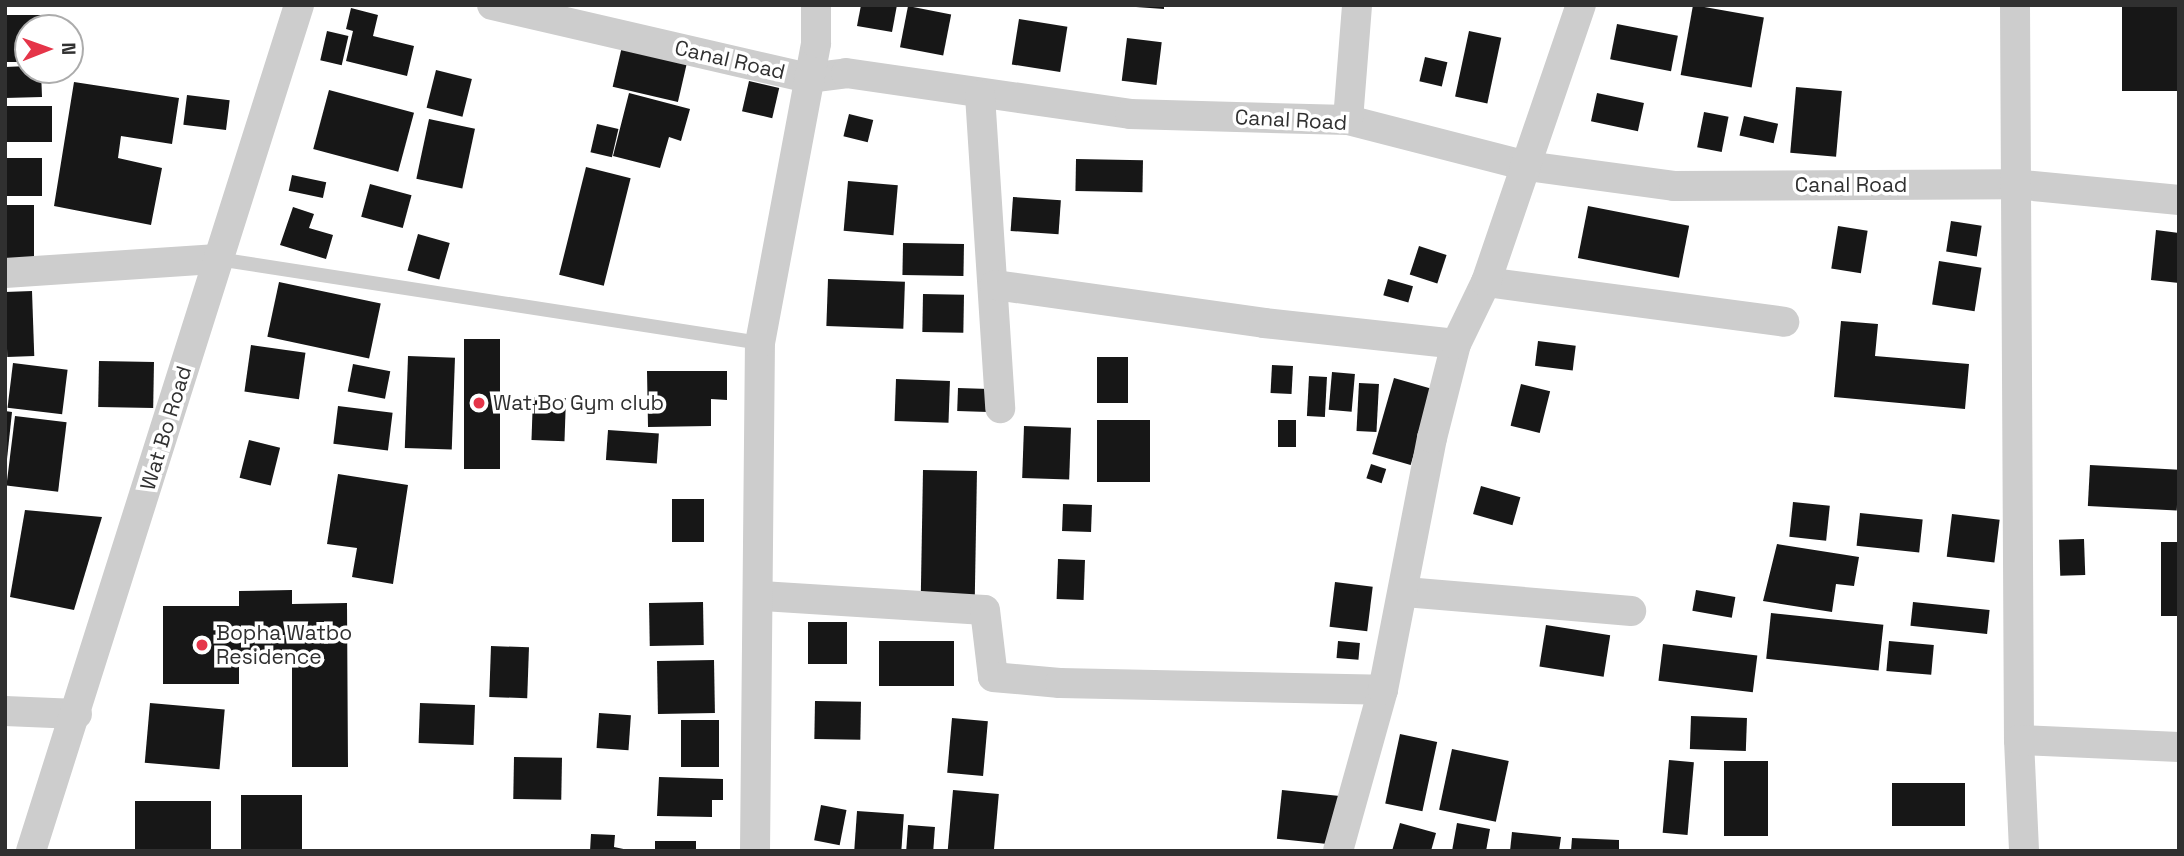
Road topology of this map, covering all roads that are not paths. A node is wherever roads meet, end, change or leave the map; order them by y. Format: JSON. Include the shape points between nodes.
{"nodes":[{"id":1,"x":299,"y":5,"type":"edge"},
{"id":2,"x":492,"y":5,"type":"edge"},
{"id":3,"x":816,"y":5,"type":"edge"},
{"id":4,"x":1357,"y":5,"type":"edge"},
{"id":5,"x":1581,"y":5,"type":"edge"},
{"id":6,"x":2015,"y":5,"type":"edge"},
{"id":7,"x":808,"y":78,"type":"junction"},
{"id":8,"x":980,"y":95,"type":"junction"},
{"id":9,"x":1348,"y":120,"type":"junction"},
{"id":10,"x":1527,"y":166,"type":"junction"},
{"id":11,"x":2013,"y":184,"type":"junction"},
{"id":12,"x":2179,"y":200,"type":"edge"},
{"id":13,"x":218,"y":260,"type":"junction"},
{"id":14,"x":5,"y":273,"type":"edge"},
{"id":15,"x":1486,"y":282,"type":"junction"},
{"id":16,"x":995,"y":285,"type":"junction"},
{"id":17,"x":1784,"y":322,"type":"dead end"},
{"id":18,"x":761,"y":343,"type":"junction"},
{"id":19,"x":1456,"y":345,"type":"junction"},
{"id":20,"x":1000,"y":408,"type":"dead end"},
{"id":21,"x":1405,"y":592,"type":"junction"},
{"id":22,"x":761,"y":596,"type":"junction"},
{"id":23,"x":1631,"y":611,"type":"dead end"},
{"id":24,"x":1383,"y":690,"type":"junction"},
{"id":25,"x":5,"y":711,"type":"edge"},
{"id":26,"x":77,"y":713,"type":"junction"},
{"id":27,"x":2019,"y":740,"type":"junction"},
{"id":28,"x":2179,"y":747,"type":"edge"},
{"id":29,"x":32,"y":851,"type":"edge"},
{"id":30,"x":755,"y":851,"type":"edge"},
{"id":31,"x":1338,"y":851,"type":"edge"},
{"id":32,"x":2024,"y":851,"type":"edge"}],
"edges":[{"from":1,"to":13,"type":"street","name":"Wat Bo Road"},
{"from":2,"to":7,"type":"street","name":"Canal Road"},
{"from":3,"to":7,"type":"street","via":[[816,43]]},
{"from":4,"to":9,"type":"street"},
{"from":5,"to":10,"type":"street"},
{"from":6,"to":11,"type":"street"},
{"from":7,"to":8,"type":"street","name":"Canal Road","via":[[846,73]]},
{"from":7,"to":18,"type":"street"},
{"from":8,"to":9,"type":"street","name":"Canal Road","via":[[1130,114]]},
{"from":8,"to":16,"type":"street"},
{"from":9,"to":10,"type":"street","name":"Canal Road"},
{"from":10,"to":11,"type":"street","name":"Canal Road","via":[[1674,186]]},
{"from":10,"to":15,"type":"street"},
{"from":11,"to":12,"type":"street","name":"Canal Road"},
{"from":11,"to":27,"type":"street"},
{"from":13,"to":14,"type":"street"},
{"from":13,"to":18,"type":"lane"},
{"from":13,"to":26,"type":"street","name":"Wat Bo Road"},
{"from":15,"to":17,"type":"street"},
{"from":15,"to":19,"type":"street"},
{"from":16,"to":19,"type":"street"},
{"from":16,"to":20,"type":"street"},
{"from":18,"to":22,"type":"street"},
{"from":19,"to":21,"type":"street","via":[[1432,438]]},
{"from":21,"to":23,"type":"street"},
{"from":21,"to":24,"type":"street"},
{"from":22,"to":24,"type":"street","via":[[985,610],[993,677],[1060,683]]},
{"from":22,"to":30,"type":"street"},
{"from":24,"to":31,"type":"street"},
{"from":25,"to":26,"type":"street"},
{"from":26,"to":29,"type":"street","name":"Wat Bo Road"},
{"from":27,"to":28,"type":"street"},
{"from":27,"to":32,"type":"street"}]}
